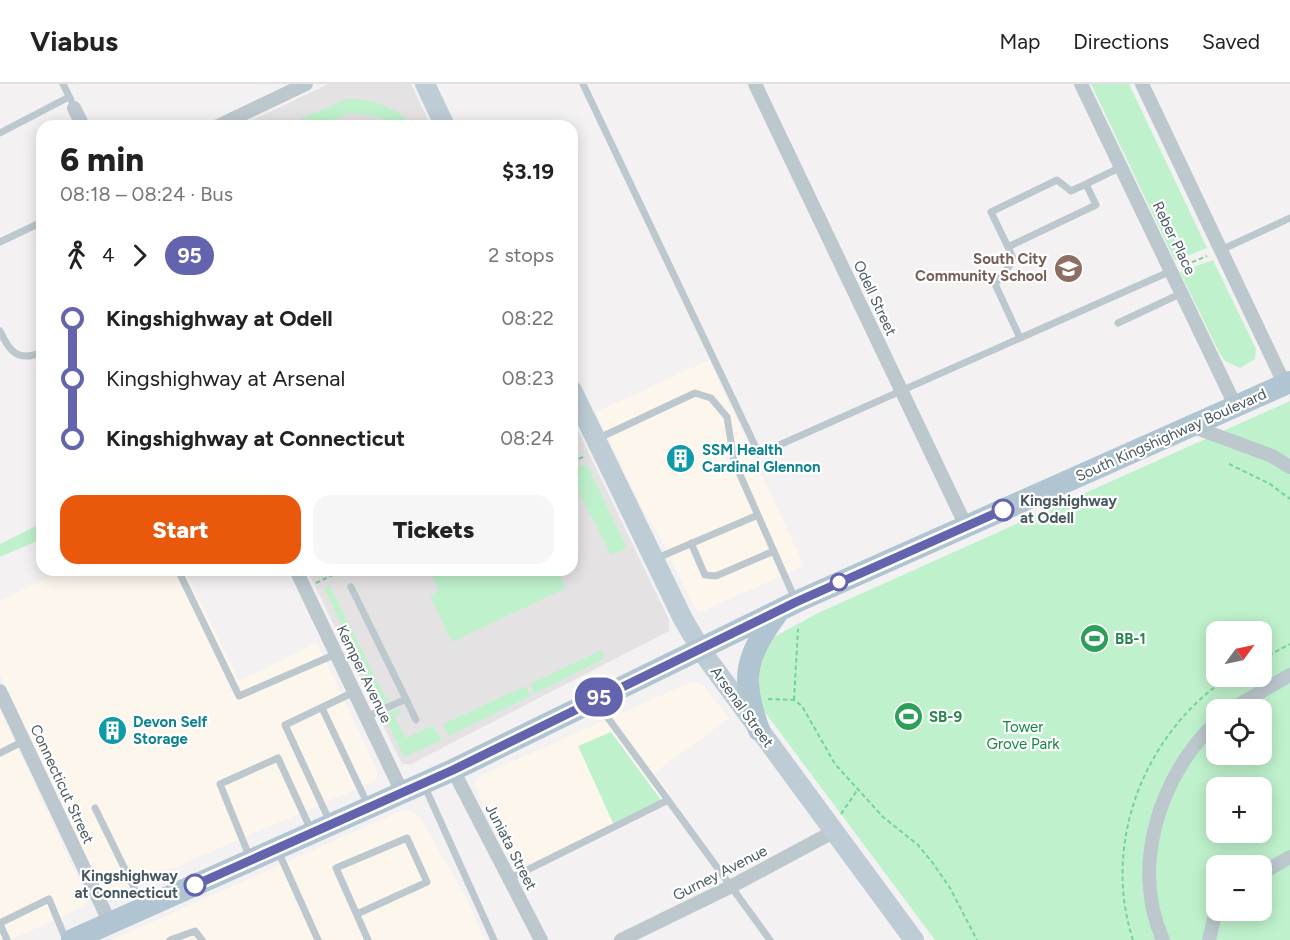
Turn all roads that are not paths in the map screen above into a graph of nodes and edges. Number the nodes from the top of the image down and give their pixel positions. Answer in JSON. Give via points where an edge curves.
{"nodes":[{"id":1,"x":63,"y":84,"type":"edge"},
{"id":2,"x":306,"y":84,"type":"edge"},
{"id":3,"x":425,"y":84,"type":"edge"},
{"id":4,"x":583,"y":84,"type":"edge"},
{"id":5,"x":755,"y":84,"type":"edge"},
{"id":6,"x":1081,"y":84,"type":"edge"},
{"id":7,"x":1142,"y":84,"type":"edge"},
{"id":8,"x":72,"y":102,"type":"junction"},
{"id":9,"x":80,"y":120,"type":"edge"},
{"id":10,"x":231,"y":120,"type":"edge"},
{"id":11,"x":442,"y":120,"type":"edge"},
{"id":12,"x":0,"y":133,"type":"edge"},
{"id":13,"x":1121,"y":167,"type":"junction"},
{"id":14,"x":1086,"y":184,"type":"junction"},
{"id":15,"x":1290,"y":219,"type":"edge"},
{"id":16,"x":36,"y":225,"type":"edge"},
{"id":17,"x":0,"y":242,"type":"edge"},
{"id":18,"x":1008,"y":247,"type":"junction"},
{"id":19,"x":1221,"y":250,"type":"junction"},
{"id":20,"x":1172,"y":271,"type":"junction"},
{"id":21,"x":1182,"y":293,"type":"junction"},
{"id":22,"x":1118,"y":322,"type":"dead end"},
{"id":23,"x":0,"y":331,"type":"edge"},
{"id":24,"x":1020,"y":338,"type":"junction"},
{"id":25,"x":36,"y":355,"type":"edge"},
{"id":26,"x":1287,"y":384,"type":"edge"},
{"id":27,"x":901,"y":391,"type":"junction"},
{"id":28,"x":1236,"y":407,"type":"junction"},
{"id":29,"x":578,"y":409,"type":"edge"},
{"id":30,"x":1191,"y":426,"type":"junction"},
{"id":31,"x":590,"y":448,"type":"junction"},
{"id":32,"x":1290,"y":467,"type":"edge"},
{"id":33,"x":758,"y":515,"type":"junction"},
{"id":34,"x":966,"y":526,"type":"junction"},
{"id":35,"x":691,"y":543,"type":"junction"},
{"id":36,"x":774,"y":551,"type":"junction"},
{"id":37,"x":653,"y":559,"type":"junction"},
{"id":38,"x":181,"y":576,"type":"edge"},
{"id":39,"x":299,"y":576,"type":"edge"},
{"id":40,"x":351,"y":587,"type":"dead end"},
{"id":41,"x":788,"y":605,"type":"junction"},
{"id":42,"x":700,"y":648,"type":"junction"},
{"id":43,"x":336,"y":654,"type":"junction"},
{"id":44,"x":1290,"y":675,"type":"edge"},
{"id":45,"x":0,"y":691,"type":"edge"},
{"id":46,"x":354,"y":692,"type":"junction"},
{"id":47,"x":406,"y":699,"type":"junction"},
{"id":48,"x":595,"y":699,"type":"junction"},
{"id":49,"x":1249,"y":699,"type":"edge"},
{"id":50,"x":321,"y":708,"type":"junction"},
{"id":51,"x":366,"y":717,"type":"junction"},
{"id":52,"x":416,"y":720,"type":"dead end"},
{"id":53,"x":759,"y":730,"type":"junction"},
{"id":54,"x":1206,"y":734,"type":"edge"},
{"id":55,"x":24,"y":741,"type":"junction"},
{"id":56,"x":0,"y":753,"type":"edge"},
{"id":57,"x":453,"y":770,"type":"junction"},
{"id":58,"x":423,"y":783,"type":"junction"},
{"id":59,"x":402,"y":792,"type":"junction"},
{"id":60,"x":668,"y":800,"type":"junction"},
{"id":61,"x":369,"y":807,"type":"junction"},
{"id":62,"x":95,"y":808,"type":"dead end"},
{"id":63,"x":837,"y":823,"type":"junction"},
{"id":64,"x":322,"y":828,"type":"junction"},
{"id":65,"x":277,"y":848,"type":"junction"},
{"id":66,"x":1290,"y":857,"type":"edge"},
{"id":67,"x":251,"y":860,"type":"junction"},
{"id":68,"x":1272,"y":867,"type":"edge"},
{"id":69,"x":509,"y":879,"type":"junction"},
{"id":70,"x":732,"y":886,"type":"junction"},
{"id":71,"x":144,"y":908,"type":"junction"},
{"id":72,"x":357,"y":914,"type":"junction"},
{"id":73,"x":1213,"y":921,"type":"edge"},
{"id":74,"x":0,"y":923,"type":"edge"},
{"id":75,"x":92,"y":934,"type":"edge"},
{"id":76,"x":7,"y":940,"type":"edge"},
{"id":77,"x":66,"y":940,"type":"edge"},
{"id":78,"x":170,"y":940,"type":"edge"},
{"id":79,"x":202,"y":940,"type":"edge"},
{"id":80,"x":318,"y":940,"type":"edge"},
{"id":81,"x":368,"y":940,"type":"edge"},
{"id":82,"x":494,"y":940,"type":"edge"},
{"id":83,"x":541,"y":940,"type":"edge"},
{"id":84,"x":621,"y":940,"type":"edge"},
{"id":85,"x":770,"y":940,"type":"edge"},
{"id":86,"x":914,"y":940,"type":"edge"},
{"id":87,"x":1163,"y":940,"type":"edge"},
{"id":88,"x":1209,"y":940,"type":"edge"}],
"edges":[{"from":1,"to":8,"type":"lane"},
{"from":2,"to":10,"type":"street"},
{"from":3,"to":11,"type":"main road"},
{"from":4,"to":27,"type":"lane","via":[[759,454]]},
{"from":5,"to":27,"type":"street","name":"Odell Street"},
{"from":6,"to":13,"type":"street","name":"Reber Place"},
{"from":7,"to":19,"type":"street"},
{"from":8,"to":9,"type":"street"},
{"from":8,"to":12,"type":"lane"},
{"from":13,"to":14,"type":"lane"},
{"from":13,"to":20,"type":"street","name":"Reber Place"},
{"from":14,"to":18,"type":"lane","via":[[1096,205]]},
{"from":14,"to":18,"type":"lane","via":[[1071,191],[1057,180],[991,212]]},
{"from":15,"to":19,"type":"lane"},
{"from":16,"to":17,"type":"lane"},
{"from":18,"to":24,"type":"lane","via":[[1014,260],[995,284]]},
{"from":19,"to":26,"type":"street"},
{"from":20,"to":21,"type":"street","name":"Reber Place"},
{"from":20,"to":24,"type":"lane"},
{"from":21,"to":22,"type":"lane"},
{"from":21,"to":28,"type":"street","name":"Reber Place"},
{"from":23,"to":25,"type":"lane","via":[[16,356]]},
{"from":24,"to":27,"type":"lane"},
{"from":26,"to":28,"type":"main road","name":"South Kingshighway Boulevard"},
{"from":27,"to":34,"type":"street","name":"Odell Street"},
{"from":28,"to":30,"type":"main road","name":"South Kingshighway Boulevard"},
{"from":29,"to":31,"type":"main road","name":"Arsenal Street"},
{"from":30,"to":32,"type":"street","via":[[1272,456]]},
{"from":30,"to":34,"type":"main road","name":"South Kingshighway Boulevard"},
{"from":31,"to":33,"type":"lane","via":[[695,393],[711,398],[727,417],[734,461]]},
{"from":31,"to":37,"type":"main road","name":"Arsenal Street"},
{"from":33,"to":35,"type":"lane"},
{"from":33,"to":36,"type":"lane"},
{"from":34,"to":41,"type":"main road","name":"South Kingshighway Boulevard"},
{"from":35,"to":36,"type":"lane","via":[[705,575],[716,576]]},
{"from":35,"to":37,"type":"lane"},
{"from":36,"to":41,"type":"lane"},
{"from":37,"to":42,"type":"main road","name":"Arsenal Street"},
{"from":38,"to":43,"type":"lane","via":[[239,696]]},
{"from":39,"to":43,"type":"street","name":"Kemper Avenue"},
{"from":40,"to":47,"type":"lane"},
{"from":41,"to":42,"type":"main road","name":"South Kingshighway Boulevard"},
{"from":41,"to":53,"type":"main road","via":[[757,642],[747,666],[747,693]]},
{"from":42,"to":48,"type":"main road","name":"South Kingshighway Boulevard"},
{"from":42,"to":53,"type":"main road","name":"Arsenal Street"},
{"from":43,"to":46,"type":"street","name":"Kemper Avenue"},
{"from":44,"to":49,"type":"street"},
{"from":45,"to":55,"type":"street","name":"Connecticut Street"},
{"from":46,"to":50,"type":"lane"},
{"from":46,"to":51,"type":"street","name":"Kemper Avenue"},
{"from":47,"to":51,"type":"lane"},
{"from":47,"to":52,"type":"lane"},
{"from":48,"to":57,"type":"main road","name":"South Kingshighway Boulevard"},
{"from":48,"to":60,"type":"lane"},
{"from":50,"to":61,"type":"lane"},
{"from":50,"to":64,"type":"lane","via":[[285,725]]},
{"from":51,"to":59,"type":"street","name":"Kemper Avenue"},
{"from":53,"to":63,"type":"main road","name":"Arsenal Street"},
{"from":54,"to":87,"type":"street","via":[[1170,784],[1152,839],[1150,891]]},
{"from":55,"to":56,"type":"lane"},
{"from":55,"to":75,"type":"street","name":"Connecticut Street"},
{"from":57,"to":58,"type":"main road","name":"South Kingshighway Boulevard"},
{"from":57,"to":69,"type":"street","name":"Juniata Street"},
{"from":58,"to":59,"type":"main road","name":"South Kingshighway Boulevard"},
{"from":58,"to":82,"type":"lane"},
{"from":59,"to":61,"type":"main road","name":"South Kingshighway Boulevard"},
{"from":60,"to":69,"type":"lane"},
{"from":60,"to":70,"type":"lane"},
{"from":61,"to":64,"type":"main road","name":"South Kingshighway Boulevard"},
{"from":62,"to":71,"type":"lane"},
{"from":63,"to":70,"type":"street","name":"Gurney Avenue"},
{"from":63,"to":86,"type":"main road","name":"Arsenal Street"},
{"from":64,"to":65,"type":"main road","name":"South Kingshighway Boulevard"},
{"from":64,"to":67,"type":"lane","via":[[278,758],[220,784]]},
{"from":65,"to":67,"type":"main road","name":"South Kingshighway Boulevard"},
{"from":65,"to":80,"type":"lane"},
{"from":66,"to":68,"type":"street"},
{"from":67,"to":71,"type":"main road","name":"South Kingshighway Boulevard"},
{"from":69,"to":83,"type":"street","name":"Juniata Street"},
{"from":70,"to":84,"type":"street","name":"Gurney Avenue"},
{"from":70,"to":85,"type":"lane"},
{"from":71,"to":75,"type":"main road","name":"South Kingshighway Boulevard"},
{"from":72,"to":72,"type":"lane","via":[[336,868],[407,838],[427,882]]},
{"from":72,"to":81,"type":"lane"},
{"from":73,"to":88,"type":"street"},
{"from":74,"to":76,"type":"lane"},
{"from":74,"to":77,"type":"lane","via":[[49,899]]},
{"from":78,"to":79,"type":"lane","via":[[195,931]]}]}
